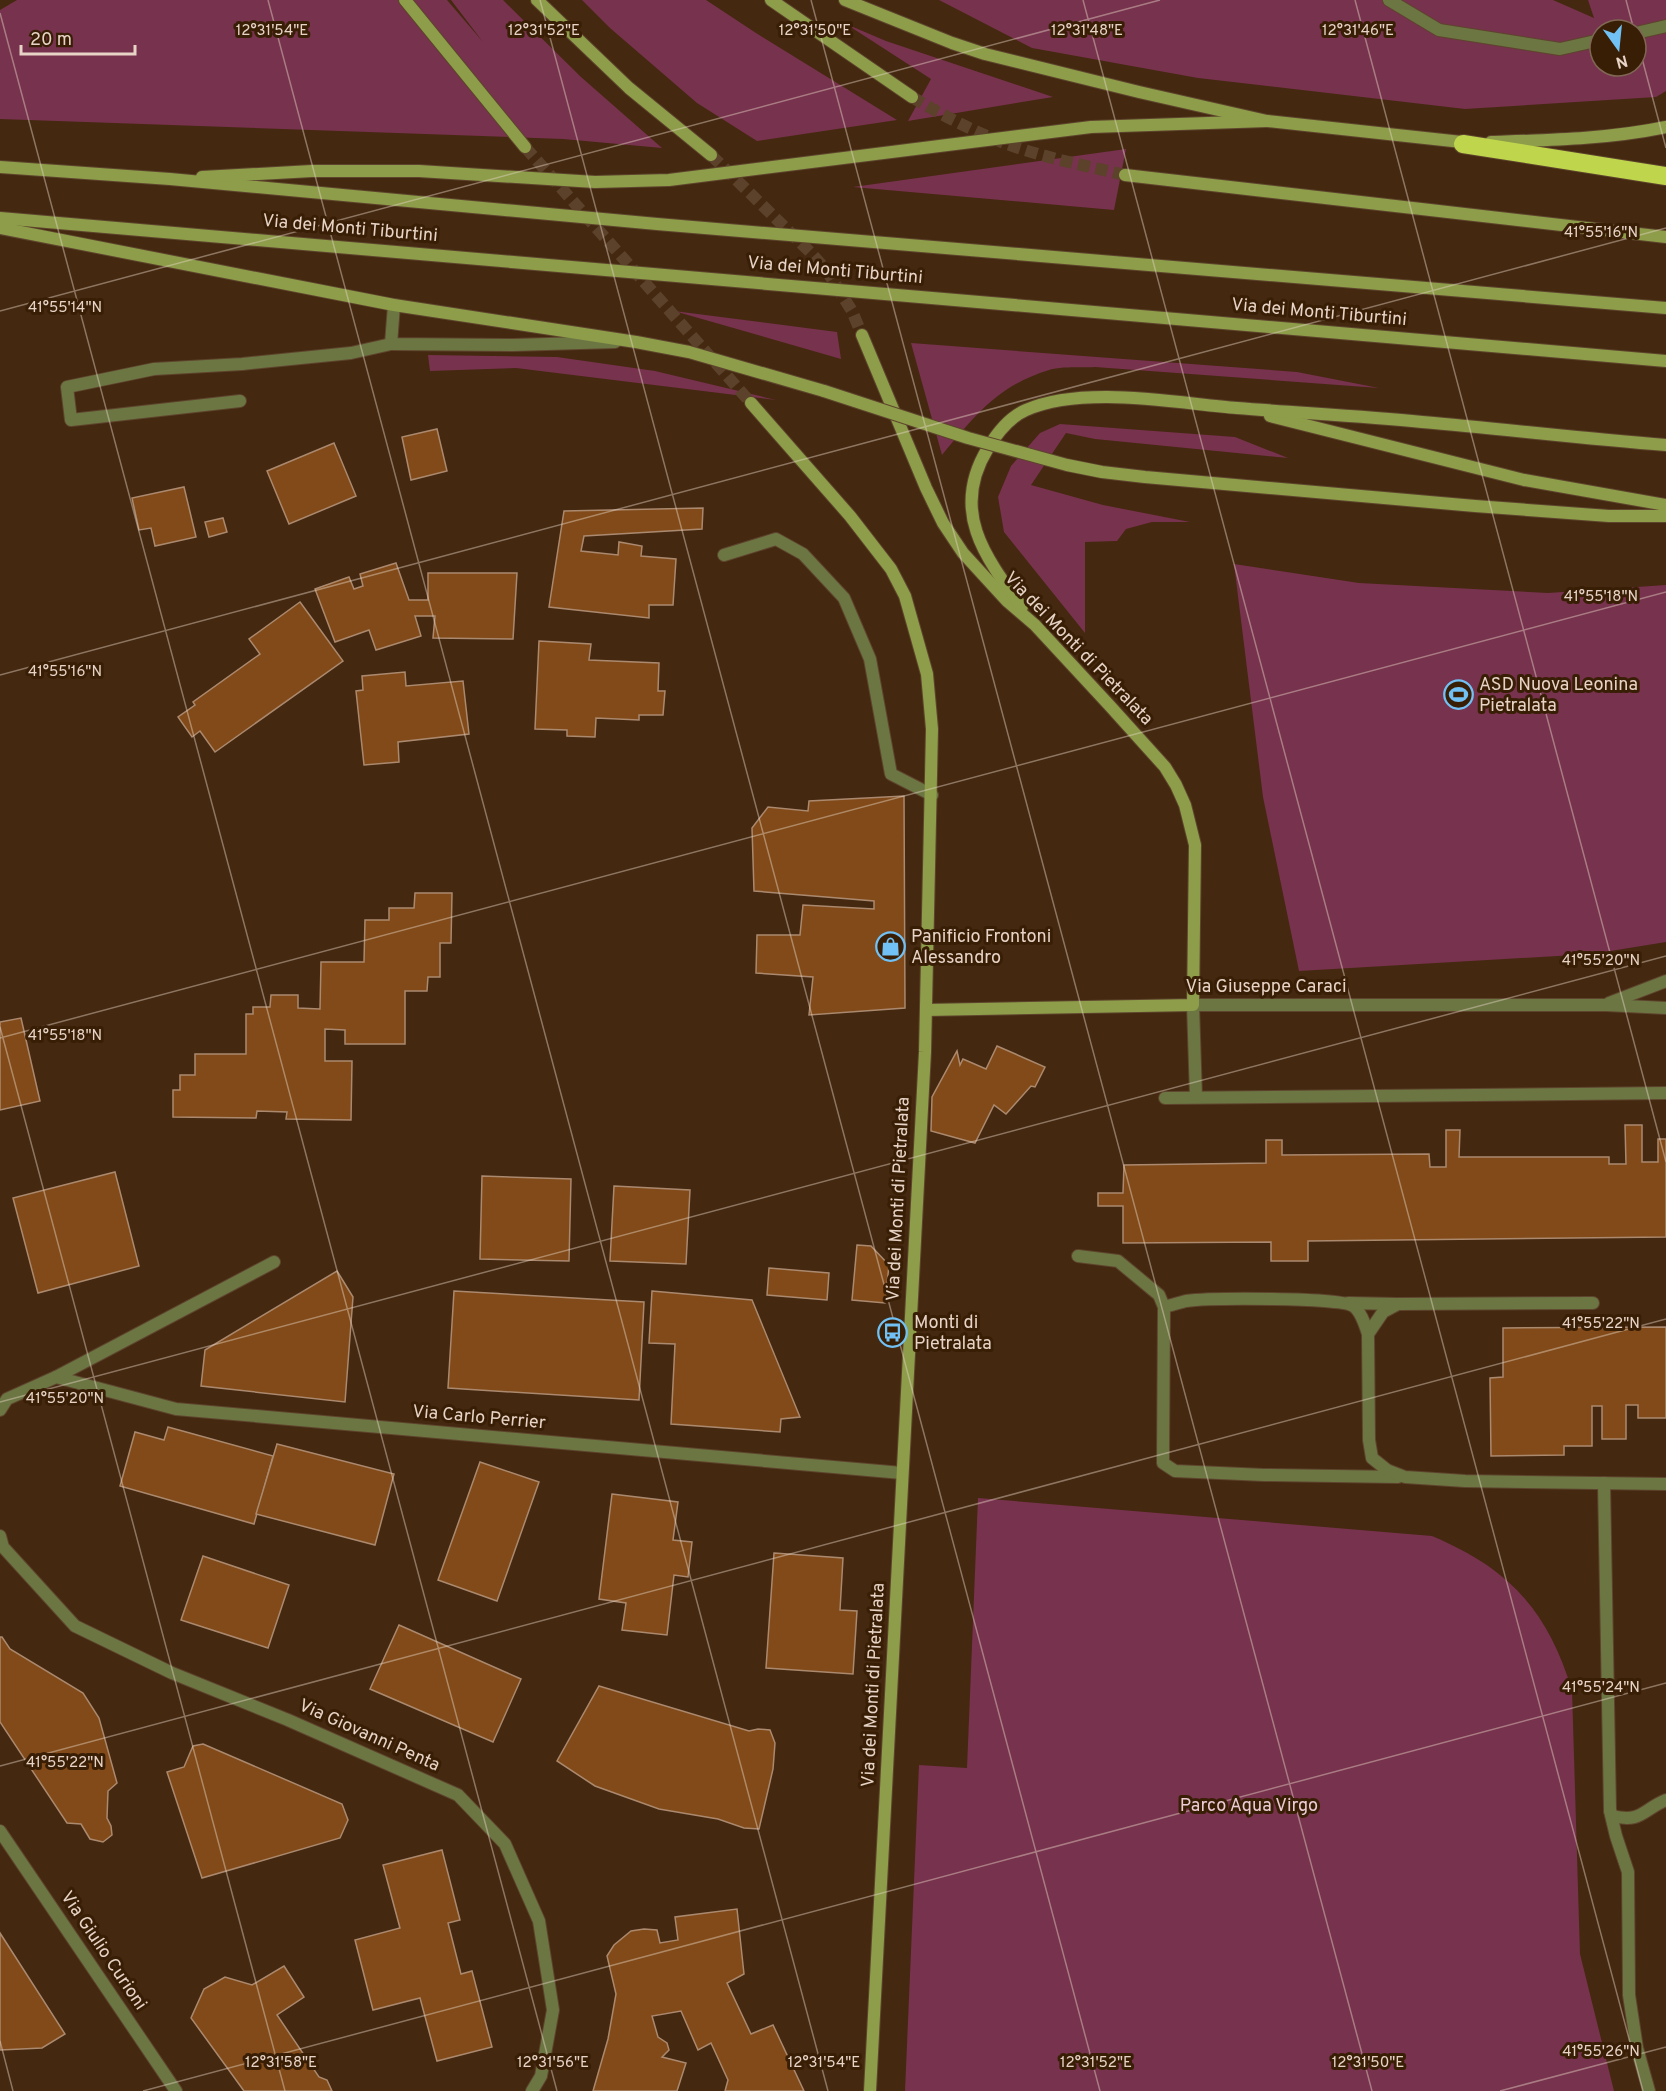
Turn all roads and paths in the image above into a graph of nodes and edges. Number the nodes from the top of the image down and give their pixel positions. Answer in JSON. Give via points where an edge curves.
{"nodes":[{"id":1,"x":406,"y":0,"type":"edge"},
{"id":2,"x":537,"y":0,"type":"edge"},
{"id":3,"x":771,"y":0,"type":"edge"},
{"id":4,"x":845,"y":0,"type":"edge"},
{"id":5,"x":1389,"y":0,"type":"edge"},
{"id":6,"x":1666,"y":26,"type":"edge"},
{"id":7,"x":1648,"y":30,"type":"edge"},
{"id":8,"x":1588,"y":43,"type":"edge"},
{"id":9,"x":912,"y":98,"type":"tunnel mouth"},
{"id":10,"x":1267,"y":121,"type":"junction"},
{"id":11,"x":1666,"y":127,"type":"edge"},
{"id":12,"x":1463,"y":144,"type":"junction"},
{"id":13,"x":525,"y":147,"type":"tunnel mouth"},
{"id":14,"x":711,"y":155,"type":"tunnel mouth"},
{"id":15,"x":0,"y":167,"type":"edge"},
{"id":16,"x":1125,"y":175,"type":"tunnel mouth"},
{"id":17,"x":1666,"y":176,"type":"edge"},
{"id":18,"x":170,"y":179,"type":"junction"},
{"id":19,"x":0,"y":218,"type":"edge"},
{"id":20,"x":0,"y":228,"type":"edge"},
{"id":21,"x":1666,"y":237,"type":"edge"},
{"id":22,"x":394,"y":305,"type":"junction"},
{"id":23,"x":1666,"y":308,"type":"edge"},
{"id":24,"x":862,"y":335,"type":"tunnel mouth"},
{"id":25,"x":636,"y":342,"type":"junction"},
{"id":26,"x":391,"y":344,"type":"junction"},
{"id":27,"x":1666,"y":361,"type":"edge"},
{"id":28,"x":240,"y":401,"type":"dead end"},
{"id":29,"x":750,"y":403,"type":"tunnel mouth"},
{"id":30,"x":1237,"y":408,"type":"junction"},
{"id":31,"x":1666,"y":445,"type":"edge"},
{"id":32,"x":1666,"y":505,"type":"edge"},
{"id":33,"x":1666,"y":516,"type":"edge"},
{"id":34,"x":724,"y":555,"type":"dead end"},
{"id":35,"x":1035,"y":625,"type":"junction"},
{"id":36,"x":932,"y":795,"type":"junction"},
{"id":37,"x":1666,"y":981,"type":"edge"},
{"id":38,"x":1193,"y":1005,"type":"junction"},
{"id":39,"x":1606,"y":1005,"type":"junction"},
{"id":40,"x":1666,"y":1008,"type":"edge"},
{"id":41,"x":926,"y":1010,"type":"junction"},
{"id":42,"x":1666,"y":1092,"type":"edge"},
{"id":43,"x":1197,"y":1097,"type":"junction"},
{"id":44,"x":1165,"y":1098,"type":"dead end"},
{"id":45,"x":1078,"y":1256,"type":"dead end"},
{"id":46,"x":274,"y":1262,"type":"dead end"},
{"id":47,"x":1347,"y":1303,"type":"junction"},
{"id":48,"x":1593,"y":1303,"type":"dead end"},
{"id":49,"x":1398,"y":1304,"type":"junction"},
{"id":50,"x":1164,"y":1307,"type":"junction"},
{"id":51,"x":1368,"y":1334,"type":"junction"},
{"id":52,"x":56,"y":1377,"type":"junction"},
{"id":53,"x":0,"y":1410,"type":"edge"},
{"id":54,"x":902,"y":1473,"type":"junction"},
{"id":55,"x":1405,"y":1477,"type":"junction"},
{"id":56,"x":1604,"y":1483,"type":"junction"},
{"id":57,"x":1666,"y":1484,"type":"edge"},
{"id":58,"x":0,"y":1536,"type":"edge"},
{"id":59,"x":1666,"y":1800,"type":"edge"},
{"id":60,"x":1610,"y":1810,"type":"junction"},
{"id":61,"x":0,"y":1831,"type":"edge"},
{"id":62,"x":176,"y":2091,"type":"edge"},
{"id":63,"x":532,"y":2091,"type":"edge"},
{"id":64,"x":870,"y":2091,"type":"edge"},
{"id":65,"x":1649,"y":2091,"type":"edge"}],
"edges":[{"from":1,"to":13,"type":"street"},
{"from":2,"to":14,"type":"street","via":[[629,88]]},
{"from":3,"to":9,"type":"street"},
{"from":4,"to":10,"type":"street","via":[[952,43],[1015,62]]},
{"from":5,"to":8,"type":"street","via":[[1439,30],[1560,49]]},
{"from":6,"to":7,"type":"street"},
{"from":10,"to":12,"type":"street"},
{"from":10,"to":18,"type":"street","via":[[1091,128],[669,180],[595,182],[467,173],[312,171]]},
{"from":11,"to":12,"type":"street","via":[[1595,138]]},
{"from":12,"to":17,"type":"highway"},
{"from":15,"to":18,"type":"street","name":"Via dei Monti Tiburtini"},
{"from":16,"to":21,"type":"street"},
{"from":18,"to":23,"type":"street","name":"Via dei Monti Tiburtini"},
{"from":19,"to":27,"type":"street","name":"Via dei Monti Tiburtini"},
{"from":20,"to":22,"type":"street"},
{"from":22,"to":25,"type":"street"},
{"from":22,"to":26,"type":"street"},
{"from":24,"to":35,"type":"street","name":"Via dei Monti di Pietralata","via":[[944,523],[972,565]]},
{"from":25,"to":26,"type":"street"},
{"from":25,"to":33,"type":"street","bridge":true,"via":[[717,358],[968,438],[1102,472],[1475,506]]},
{"from":26,"to":28,"type":"street","via":[[340,354],[154,369],[67,387],[71,420]]},
{"from":29,"to":36,"type":"street","name":"Via dei Monti di Pietralata","via":[[877,549],[905,596],[927,674]]},
{"from":30,"to":31,"type":"street"},
{"from":30,"to":32,"type":"street","via":[[1524,480]]},
{"from":30,"to":35,"type":"street","via":[[1140,399],[1070,398],[1027,409],[1001,429],[975,474],[971,510],[994,570]]},
{"from":34,"to":36,"type":"street","via":[[776,539],[803,554],[844,598],[870,659],[891,774]]},
{"from":35,"to":38,"type":"street","name":"Via dei Monti di Pietralata","via":[[1165,767],[1185,805],[1195,845]]},
{"from":36,"to":41,"type":"street","name":"Via dei Monti di Pietralata"},
{"from":37,"to":39,"type":"street","name":"Via Giuseppe Caraci"},
{"from":38,"to":39,"type":"street","name":"Via Giuseppe Caraci"},
{"from":38,"to":41,"type":"street","name":"Via Giuseppe Caraci"},
{"from":38,"to":43,"type":"street"},
{"from":39,"to":40,"type":"street","name":"Via Giuseppe Caraci"},
{"from":41,"to":54,"type":"street","name":"Via dei Monti di Pietralata"},
{"from":42,"to":43,"type":"street"},
{"from":43,"to":44,"type":"street"},
{"from":45,"to":50,"type":"street","via":[[1118,1261],[1159,1295]]},
{"from":46,"to":52,"type":"street"},
{"from":47,"to":49,"type":"street"},
{"from":47,"to":50,"type":"street","via":[[1214,1300]]},
{"from":47,"to":51,"type":"street","via":[[1355,1307]]},
{"from":48,"to":49,"type":"street"},
{"from":49,"to":51,"type":"street","via":[[1383,1311]]},
{"from":50,"to":55,"type":"street","via":[[1163,1463],[1175,1471]]},
{"from":51,"to":55,"type":"street","via":[[1372,1458]]},
{"from":52,"to":53,"type":"street","via":[[7,1399]]},
{"from":52,"to":54,"type":"street","name":"Via Carlo Perrier","via":[[176,1409]]},
{"from":54,"to":64,"type":"street","name":"Via dei Monti di Pietralata"},
{"from":55,"to":56,"type":"street"},
{"from":56,"to":57,"type":"street"},
{"from":56,"to":60,"type":"street"},
{"from":58,"to":63,"type":"street","name":"Via Giovanni Penta","via":[[3,1548],[75,1626],[172,1673],[458,1795],[505,1844],[539,1921],[553,2010],[541,2076]]},
{"from":59,"to":60,"type":"street","via":[[1641,1816],[1626,1819],[1612,1816]]},
{"from":60,"to":65,"type":"street","via":[[1628,1872],[1629,1995]]},
{"from":61,"to":62,"type":"street","name":"Via Giulio Curioni"}]}
